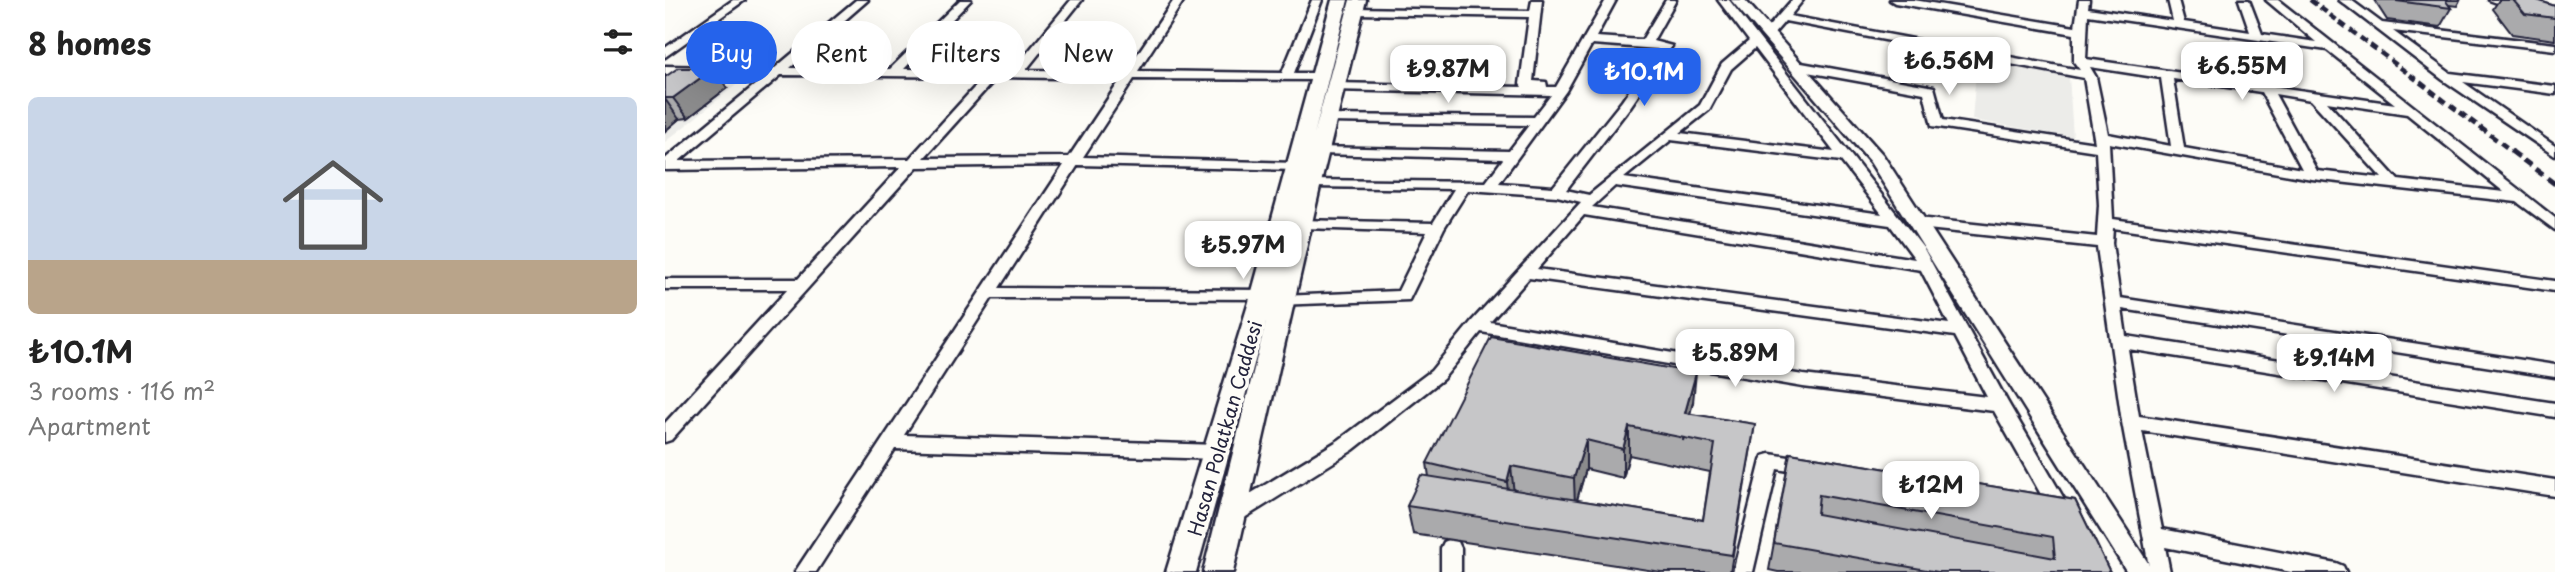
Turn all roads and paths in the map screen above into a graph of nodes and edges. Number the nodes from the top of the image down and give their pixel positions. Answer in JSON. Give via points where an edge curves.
{"nodes":[{"id":1,"x":740,"y":0,"type":"edge"},
{"id":2,"x":863,"y":0,"type":"edge"},
{"id":3,"x":966,"y":0,"type":"edge"},
{"id":4,"x":1077,"y":0,"type":"edge"},
{"id":5,"x":1179,"y":0,"type":"edge"},
{"id":6,"x":1317,"y":0,"type":"edge"},
{"id":7,"x":1537,"y":0,"type":"edge"},
{"id":8,"x":1611,"y":0,"type":"edge"},
{"id":9,"x":1671,"y":0,"type":"edge"},
{"id":10,"x":1723,"y":0,"type":"edge"},
{"id":11,"x":1738,"y":0,"type":"edge"},
{"id":12,"x":1798,"y":0,"type":"edge"},
{"id":13,"x":1895,"y":0,"type":"edge"},
{"id":14,"x":2173,"y":0,"type":"edge"},
{"id":15,"x":2244,"y":0,"type":"edge"},
{"id":16,"x":2271,"y":0,"type":"edge"},
{"id":17,"x":2344,"y":0,"type":"edge"},
{"id":18,"x":2494,"y":0,"type":"edge"},
{"id":19,"x":1351,"y":4,"type":"edge"},
{"id":20,"x":2083,"y":5,"type":"edge"},
{"id":21,"x":1412,"y":6,"type":"edge"},
{"id":22,"x":1534,"y":14,"type":"junction"},
{"id":23,"x":1785,"y":18,"type":"junction"},
{"id":24,"x":2555,"y":21,"type":"edge"},
{"id":25,"x":2379,"y":26,"type":"junction"},
{"id":26,"x":2180,"y":27,"type":"junction"},
{"id":27,"x":2078,"y":31,"type":"junction"},
{"id":28,"x":2257,"y":36,"type":"junction"},
{"id":29,"x":1762,"y":38,"type":"junction"},
{"id":30,"x":1588,"y":40,"type":"junction"},
{"id":31,"x":1646,"y":44,"type":"junction"},
{"id":32,"x":2331,"y":47,"type":"junction"},
{"id":33,"x":2555,"y":47,"type":"edge"},
{"id":34,"x":665,"y":53,"type":"edge"},
{"id":35,"x":1025,"y":63,"type":"edge"},
{"id":36,"x":1137,"y":64,"type":"edge"},
{"id":37,"x":1796,"y":66,"type":"junction"},
{"id":38,"x":2085,"y":69,"type":"junction"},
{"id":39,"x":665,"y":70,"type":"edge"},
{"id":40,"x":780,"y":71,"type":"junction"},
{"id":41,"x":894,"y":72,"type":"junction"},
{"id":42,"x":906,"y":72,"type":"edge"},
{"id":43,"x":1137,"y":75,"type":"edge"},
{"id":44,"x":1287,"y":76,"type":"junction"},
{"id":45,"x":2447,"y":76,"type":"junction"},
{"id":46,"x":2167,"y":77,"type":"junction"},
{"id":47,"x":1328,"y":82,"type":"junction"},
{"id":48,"x":984,"y":84,"type":"edge"},
{"id":49,"x":1124,"y":84,"type":"edge"},
{"id":50,"x":1561,"y":88,"type":"junction"},
{"id":51,"x":2265,"y":88,"type":"junction"},
{"id":52,"x":2555,"y":90,"type":"edge"},
{"id":53,"x":2314,"y":96,"type":"junction"},
{"id":54,"x":2408,"y":110,"type":"junction"},
{"id":55,"x":1328,"y":118,"type":"junction"},
{"id":56,"x":1539,"y":121,"type":"junction"},
{"id":57,"x":1669,"y":136,"type":"junction"},
{"id":58,"x":2101,"y":142,"type":"junction"},
{"id":59,"x":1320,"y":150,"type":"junction"},
{"id":60,"x":2178,"y":151,"type":"junction"},
{"id":61,"x":2555,"y":152,"type":"edge"},
{"id":62,"x":1513,"y":155,"type":"junction"},
{"id":63,"x":1845,"y":157,"type":"junction"},
{"id":64,"x":1073,"y":161,"type":"junction"},
{"id":65,"x":908,"y":164,"type":"junction"},
{"id":66,"x":665,"y":165,"type":"edge"},
{"id":67,"x":1303,"y":175,"type":"junction"},
{"id":68,"x":2312,"y":175,"type":"junction"},
{"id":69,"x":1612,"y":181,"type":"junction"},
{"id":70,"x":1464,"y":185,"type":"junction"},
{"id":71,"x":2396,"y":186,"type":"junction"},
{"id":72,"x":1489,"y":188,"type":"junction"},
{"id":73,"x":1557,"y":192,"type":"junction"},
{"id":74,"x":2522,"y":198,"type":"junction"},
{"id":75,"x":1587,"y":205,"type":"junction"},
{"id":76,"x":1896,"y":221,"type":"junction"},
{"id":77,"x":1303,"y":223,"type":"junction"},
{"id":78,"x":1917,"y":223,"type":"junction"},
{"id":79,"x":2107,"y":223,"type":"junction"},
{"id":80,"x":2555,"y":225,"type":"edge"},
{"id":81,"x":1437,"y":228,"type":"junction"},
{"id":82,"x":2104,"y":243,"type":"junction"},
{"id":83,"x":1927,"y":266,"type":"junction"},
{"id":84,"x":1525,"y":272,"type":"junction"},
{"id":85,"x":665,"y":284,"type":"edge"},
{"id":86,"x":801,"y":284,"type":"junction"},
{"id":87,"x":2555,"y":286,"type":"edge"},
{"id":88,"x":987,"y":293,"type":"junction"},
{"id":89,"x":1272,"y":298,"type":"junction"},
{"id":90,"x":2113,"y":302,"type":"junction"},
{"id":91,"x":1476,"y":326,"type":"junction"},
{"id":92,"x":1961,"y":331,"type":"junction"},
{"id":93,"x":2118,"y":341,"type":"junction"},
{"id":94,"x":2555,"y":371,"type":"edge"},
{"id":95,"x":2000,"y":405,"type":"junction"},
{"id":96,"x":2555,"y":410,"type":"edge"},
{"id":97,"x":2131,"y":422,"type":"junction"},
{"id":98,"x":665,"y":435,"type":"edge"},
{"id":99,"x":890,"y":442,"type":"junction"},
{"id":100,"x":1217,"y":453,"type":"junction"},
{"id":101,"x":1824,"y":468,"type":"edge"},
{"id":102,"x":2555,"y":488,"type":"edge"},
{"id":103,"x":2026,"y":494,"type":"edge"},
{"id":104,"x":2053,"y":498,"type":"junction"},
{"id":105,"x":1234,"y":514,"type":"junction"},
{"id":106,"x":2071,"y":529,"type":"edge"},
{"id":107,"x":2154,"y":536,"type":"junction"},
{"id":108,"x":1451,"y":548,"type":"dead end"},
{"id":109,"x":805,"y":572,"type":"edge"},
{"id":110,"x":1181,"y":572,"type":"edge"},
{"id":111,"x":1218,"y":572,"type":"edge"},
{"id":112,"x":1451,"y":572,"type":"edge"},
{"id":113,"x":1743,"y":572,"type":"edge"},
{"id":114,"x":2141,"y":572,"type":"edge"},
{"id":115,"x":2160,"y":572,"type":"edge"},
{"id":116,"x":2336,"y":572,"type":"edge"}],
"edges":[{"from":1,"to":34,"type":"street"},
{"from":2,"to":40,"type":"street"},
{"from":3,"to":41,"type":"street"},
{"from":4,"to":35,"type":"street"},
{"from":5,"to":36,"type":"street"},
{"from":6,"to":44,"type":"street"},
{"from":7,"to":22,"type":"street"},
{"from":8,"to":30,"type":"street"},
{"from":9,"to":31,"type":"street"},
{"from":10,"to":29,"type":"street"},
{"from":11,"to":29,"type":"street"},
{"from":12,"to":23,"type":"street"},
{"from":13,"to":27,"type":"street"},
{"from":14,"to":26,"type":"street"},
{"from":15,"to":28,"type":"street"},
{"from":16,"to":32,"type":"street"},
{"from":17,"to":25,"type":"street"},
{"from":18,"to":24,"type":"street"},
{"from":19,"to":21,"type":"street"},
{"from":19,"to":47,"type":"main road","name":"Hasan Polatkan Caddesi"},
{"from":20,"to":26,"type":"street"},
{"from":20,"to":27,"type":"street"},
{"from":21,"to":22,"type":"street"},
{"from":22,"to":50,"type":"street","via":[[1526,84]]},
{"from":23,"to":29,"type":"street"},
{"from":23,"to":38,"type":"street"},
{"from":25,"to":33,"type":"street"},
{"from":25,"to":45,"type":"street"},
{"from":26,"to":28,"type":"street"},
{"from":27,"to":38,"type":"street"},
{"from":28,"to":32,"type":"street"},
{"from":29,"to":37,"type":"street"},
{"from":29,"to":57,"type":"street","via":[[1726,67],[1705,107]]},
{"from":29,"to":63,"type":"street"},
{"from":30,"to":31,"type":"street"},
{"from":30,"to":50,"type":"street"},
{"from":31,"to":73,"type":"street","via":[[1666,46]]},
{"from":32,"to":54,"type":"street"},
{"from":37,"to":58,"type":"street","via":[[1930,90],[1937,122]]},
{"from":37,"to":78,"type":"street","via":[[1877,159]]},
{"from":38,"to":46,"type":"street"},
{"from":38,"to":58,"type":"street"},
{"from":39,"to":40,"type":"street"},
{"from":40,"to":41,"type":"street"},
{"from":40,"to":66,"type":"street"},
{"from":41,"to":42,"type":"street"},
{"from":43,"to":44,"type":"street"},
{"from":44,"to":47,"type":"street"},
{"from":45,"to":52,"type":"street"},
{"from":45,"to":61,"type":"street"},
{"from":46,"to":51,"type":"street"},
{"from":46,"to":60,"type":"street"},
{"from":47,"to":50,"type":"street"},
{"from":47,"to":55,"type":"main road","name":"Hasan Polatkan Caddesi"},
{"from":47,"to":67,"type":"main road","name":"Hasan Polatkan Caddesi"},
{"from":48,"to":65,"type":"street"},
{"from":49,"to":64,"type":"street"},
{"from":50,"to":56,"type":"street"},
{"from":51,"to":53,"type":"street"},
{"from":51,"to":68,"type":"street"},
{"from":53,"to":54,"type":"street"},
{"from":53,"to":71,"type":"street"},
{"from":54,"to":74,"type":"street"},
{"from":55,"to":56,"type":"street"},
{"from":55,"to":59,"type":"main road","name":"Hasan Polatkan Caddesi"},
{"from":56,"to":62,"type":"street"},
{"from":57,"to":63,"type":"street"},
{"from":57,"to":69,"type":"street"},
{"from":58,"to":60,"type":"street"},
{"from":58,"to":79,"type":"street"},
{"from":59,"to":62,"type":"street"},
{"from":59,"to":67,"type":"main road","name":"Hasan Polatkan Caddesi"},
{"from":60,"to":68,"type":"street"},
{"from":62,"to":72,"type":"street"},
{"from":63,"to":76,"type":"street"},
{"from":64,"to":65,"type":"street"},
{"from":64,"to":67,"type":"street"},
{"from":64,"to":88,"type":"street"},
{"from":65,"to":66,"type":"street"},
{"from":65,"to":86,"type":"street"},
{"from":67,"to":70,"type":"street"},
{"from":67,"to":77,"type":"main road","name":"Hasan Polatkan Caddesi"},
{"from":67,"to":89,"type":"main road","name":"Hasan Polatkan Caddesi"},
{"from":68,"to":71,"type":"street"},
{"from":69,"to":75,"type":"street"},
{"from":69,"to":76,"type":"street"},
{"from":70,"to":72,"type":"street"},
{"from":70,"to":81,"type":"street"},
{"from":71,"to":74,"type":"street"},
{"from":72,"to":73,"type":"street"},
{"from":73,"to":75,"type":"street"},
{"from":74,"to":80,"type":"street"},
{"from":75,"to":83,"type":"street"},
{"from":75,"to":84,"type":"street"},
{"from":76,"to":83,"type":"street"},
{"from":77,"to":81,"type":"street"},
{"from":77,"to":89,"type":"main road","name":"Hasan Polatkan Caddesi"},
{"from":78,"to":82,"type":"street"},
{"from":78,"to":114,"type":"street"},
{"from":79,"to":82,"type":"street"},
{"from":79,"to":87,"type":"street"},
{"from":81,"to":89,"type":"street","via":[[1403,296]]},
{"from":82,"to":90,"type":"street"},
{"from":83,"to":92,"type":"street"},
{"from":84,"to":91,"type":"street"},
{"from":84,"to":92,"type":"street"},
{"from":85,"to":86,"type":"street"},
{"from":86,"to":98,"type":"street"},
{"from":88,"to":89,"type":"street"},
{"from":88,"to":99,"type":"street"},
{"from":89,"to":100,"type":"main road","name":"Hasan Polatkan Caddesi"},
{"from":89,"to":105,"type":"main road","name":"Hasan Polatkan Caddesi"},
{"from":90,"to":93,"type":"street"},
{"from":90,"to":94,"type":"street"},
{"from":91,"to":95,"type":"street","via":[[1803,381]]},
{"from":91,"to":105,"type":"street","via":[[1437,375],[1346,445]]},
{"from":92,"to":95,"type":"street"},
{"from":93,"to":96,"type":"street"},
{"from":93,"to":97,"type":"street"},
{"from":95,"to":104,"type":"street"},
{"from":97,"to":102,"type":"street"},
{"from":97,"to":107,"type":"street"},
{"from":99,"to":100,"type":"street"},
{"from":99,"to":109,"type":"street"},
{"from":100,"to":110,"type":"main road","name":"Hasan Polatkan Caddesi"},
{"from":101,"to":113,"type":"street","via":[[1770,461]]},
{"from":103,"to":104,"type":"street"},
{"from":104,"to":106,"type":"street"},
{"from":105,"to":111,"type":"main road","name":"Hasan Polatkan Caddesi"},
{"from":107,"to":115,"type":"street"},
{"from":107,"to":116,"type":"street"},
{"from":108,"to":112,"type":"street"}]}
